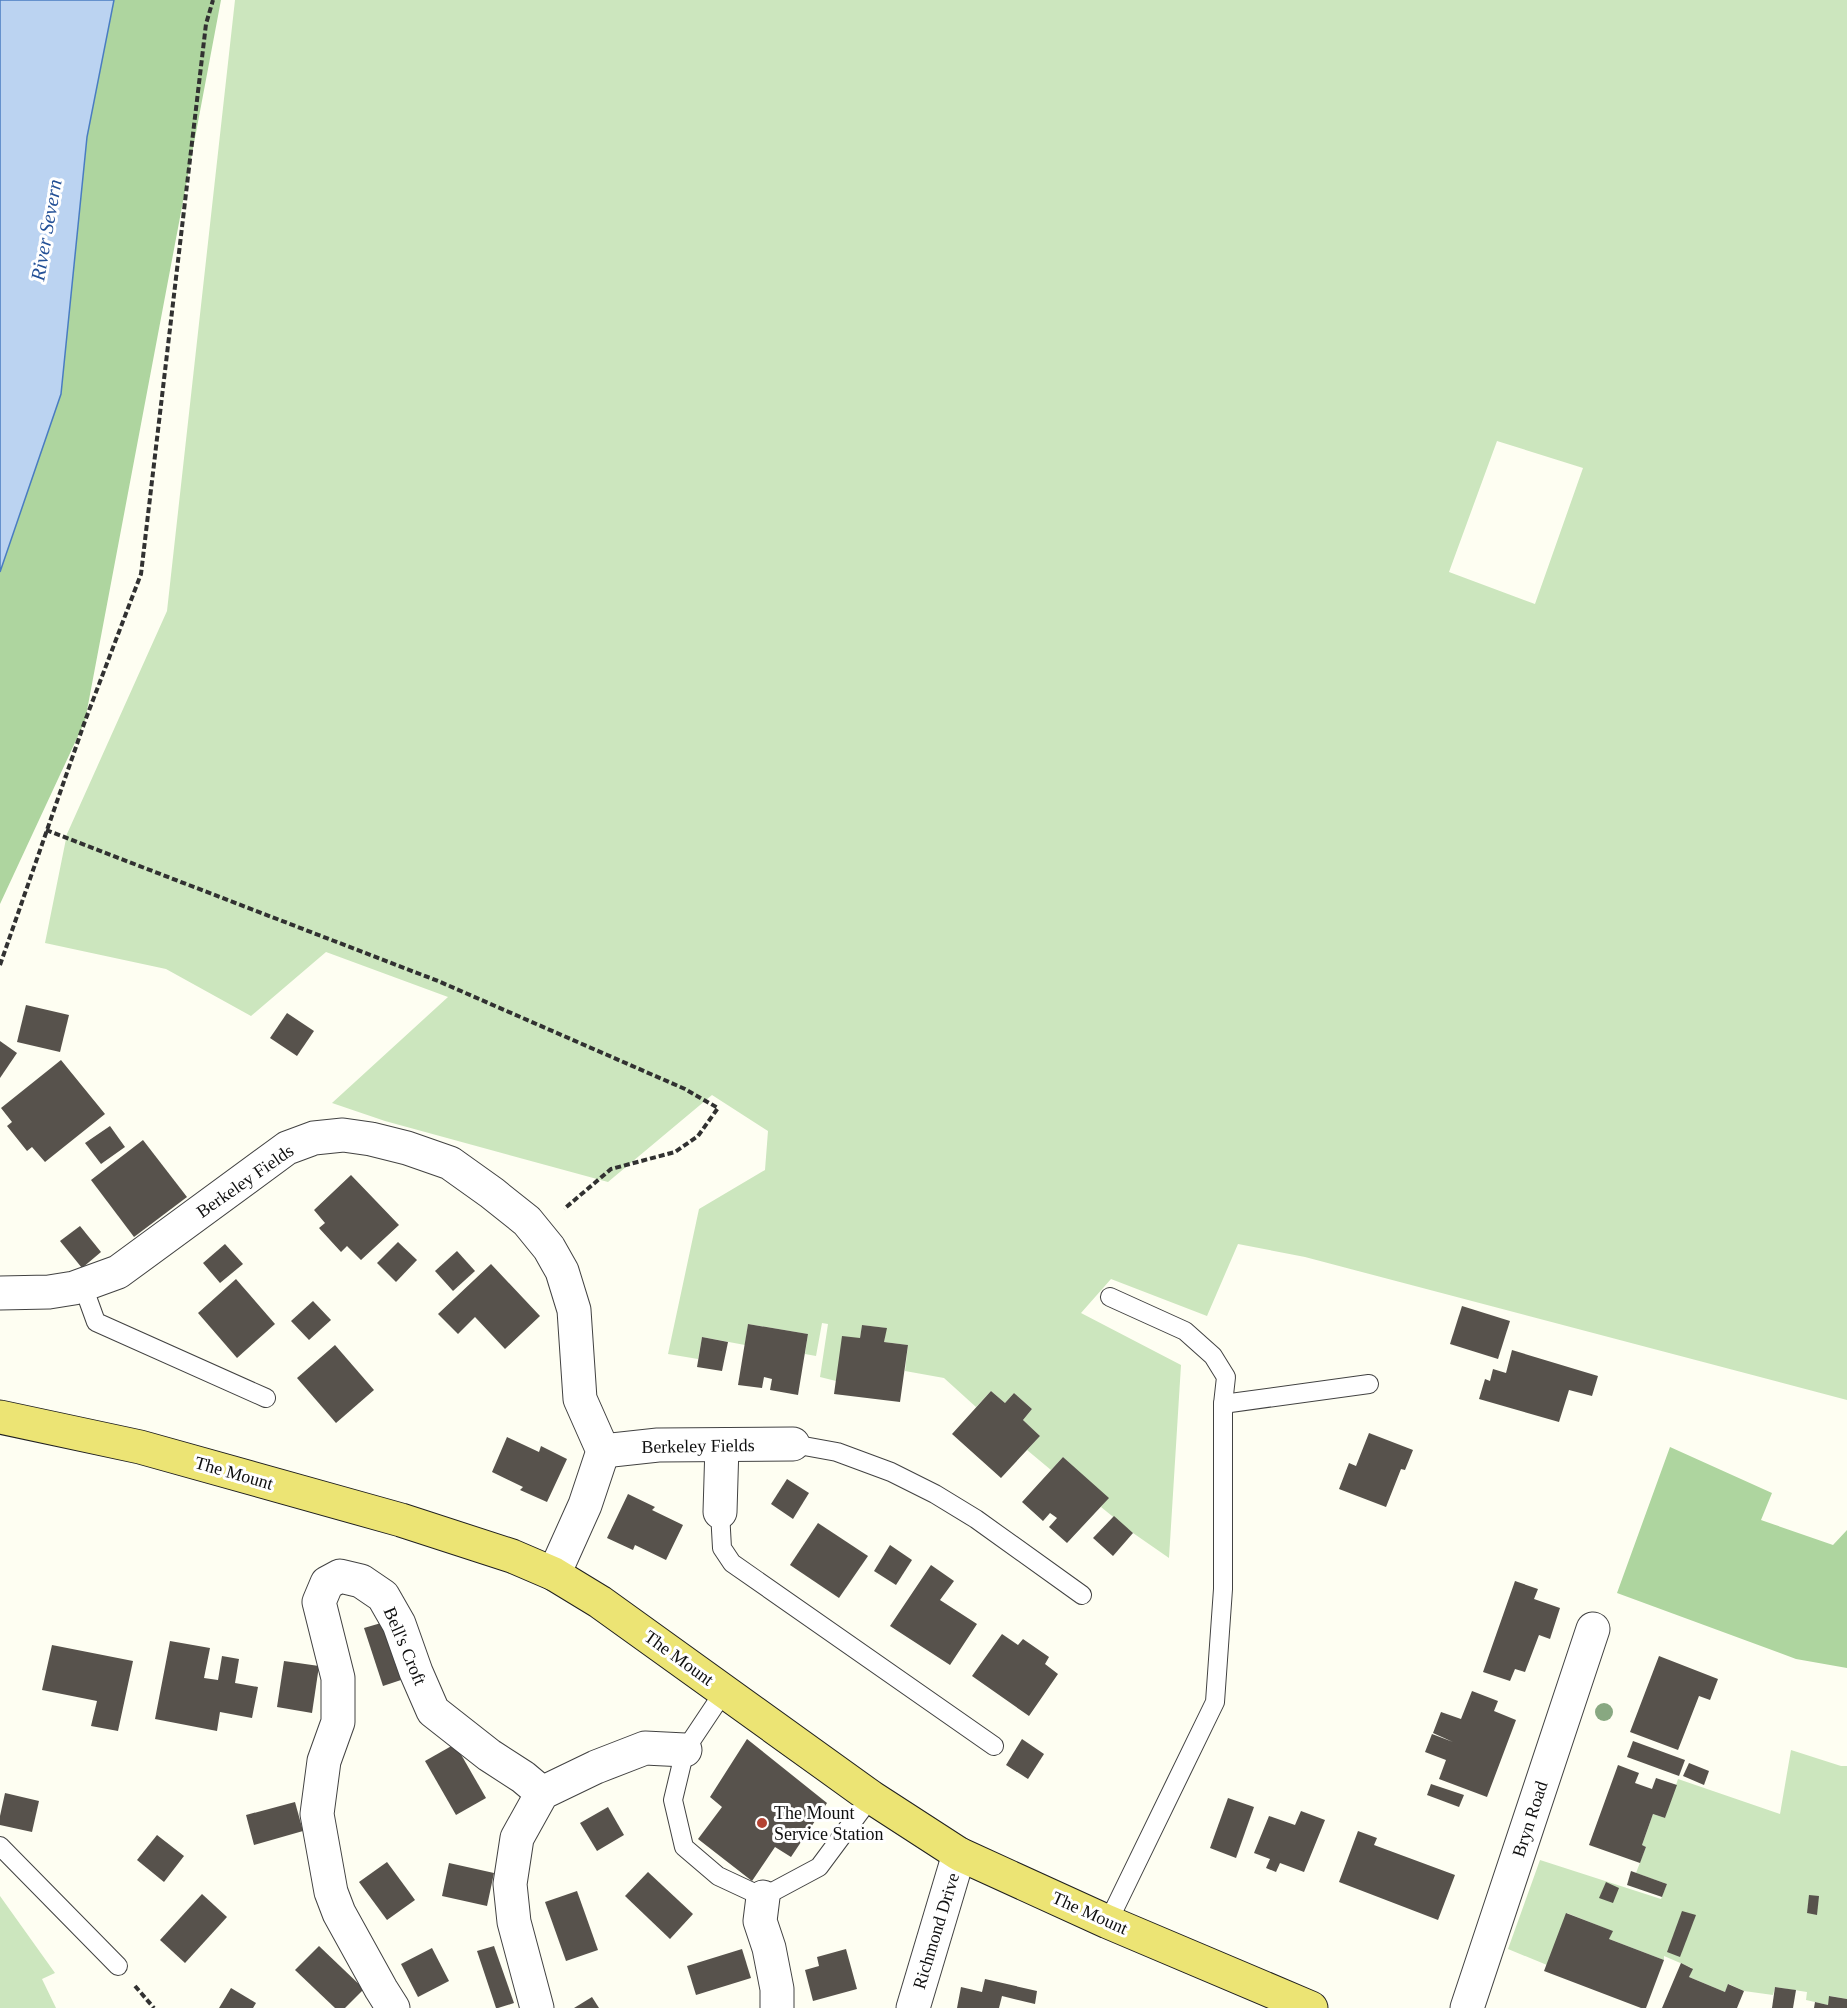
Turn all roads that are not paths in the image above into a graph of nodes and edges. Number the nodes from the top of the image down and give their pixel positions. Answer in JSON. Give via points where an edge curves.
{"nodes":[{"id":1,"x":83,"y":1286,"type":"junction"},
{"id":2,"x":0,"y":1293,"type":"edge"},
{"id":3,"x":1110,"y":1297,"type":"dead end"},
{"id":4,"x":1369,"y":1383,"type":"dead end"},
{"id":5,"x":266,"y":1398,"type":"dead end"},
{"id":6,"x":1223,"y":1404,"type":"junction"},
{"id":7,"x":0,"y":1417,"type":"edge"},
{"id":8,"x":793,"y":1444,"type":"joint"},
{"id":9,"x":722,"y":1445,"type":"junction"},
{"id":10,"x":603,"y":1451,"type":"junction"},
{"id":11,"x":720,"y":1512,"type":"joint"},
{"id":12,"x":554,"y":1574,"type":"junction"},
{"id":13,"x":1082,"y":1595,"type":"dead end"},
{"id":14,"x":1593,"y":1629,"type":"dead end"},
{"id":15,"x":724,"y":1690,"type":"junction"},
{"id":16,"x":994,"y":1746,"type":"dead end"},
{"id":17,"x":685,"y":1750,"type":"junction"},
{"id":18,"x":542,"y":1793,"type":"junction"},
{"id":19,"x":871,"y":1797,"type":"junction"},
{"id":20,"x":0,"y":1846,"type":"edge"},
{"id":21,"x":959,"y":1854,"type":"junction"},
{"id":22,"x":764,"y":1897,"type":"junction"},
{"id":23,"x":1108,"y":1922,"type":"junction"},
{"id":24,"x":118,"y":1966,"type":"dead end"},
{"id":25,"x":393,"y":2008,"type":"edge"},
{"id":26,"x":537,"y":2008,"type":"edge"},
{"id":27,"x":777,"y":2008,"type":"edge"},
{"id":28,"x":913,"y":2008,"type":"edge"},
{"id":29,"x":1311,"y":2008,"type":"edge"},
{"id":30,"x":1467,"y":2008,"type":"edge"}],
"edges":[{"from":1,"to":2,"type":"street","name":"Berkeley Fields","via":[[49,1292]]},
{"from":1,"to":5,"type":"lane","via":[[96,1322]]},
{"from":1,"to":10,"type":"street","name":"Berkeley Fields","via":[[118,1272],[287,1148],[314,1138],[343,1135],[407,1148],[450,1163],[527,1221],[549,1248],[562,1271],[574,1310],[580,1398]]},
{"from":3,"to":6,"type":"lane","via":[[1185,1331],[1213,1356],[1226,1377]]},
{"from":4,"to":6,"type":"lane"},
{"from":6,"to":23,"type":"lane","via":[[1222,1589],[1215,1702]]},
{"from":7,"to":12,"type":"main road","name":"The Mount","via":[[140,1447],[379,1514],[512,1556]]},
{"from":8,"to":9,"type":"street","name":"Berkeley Fields"},
{"from":8,"to":13,"type":"lane","via":[[837,1452],[936,1494]]},
{"from":9,"to":10,"type":"street","name":"Berkeley Fields","via":[[658,1445]]},
{"from":9,"to":11,"type":"street"},
{"from":10,"to":12,"type":"street","via":[[585,1505]]},
{"from":11,"to":16,"type":"lane","via":[[722,1548],[732,1563]]},
{"from":12,"to":15,"type":"main road","name":"The Mount"},
{"from":14,"to":30,"type":"street","name":"Bryn Road"},
{"from":15,"to":17,"type":"lane"},
{"from":15,"to":19,"type":"main road","name":"The Mount"},
{"from":17,"to":18,"type":"street","via":[[645,1748]]},
{"from":17,"to":22,"type":"lane","via":[[673,1800],[684,1846],[718,1876]]},
{"from":18,"to":25,"type":"street","name":"Bell's Croft","via":[[433,1711],[399,1624],[383,1596],[361,1581],[340,1576],[327,1583],[319,1602],[338,1678],[338,1722],[324,1761],[317,1814],[331,1892],[339,1913]]},
{"from":18,"to":26,"type":"street","via":[[518,1838],[510,1884],[514,1922]]},
{"from":19,"to":21,"type":"main road","name":"The Mount"},
{"from":19,"to":22,"type":"lane","via":[[819,1867]]},
{"from":20,"to":24,"type":"lane"},
{"from":21,"to":23,"type":"main road","name":"The Mount"},
{"from":21,"to":28,"type":"street","name":"Richmond Drive"},
{"from":22,"to":27,"type":"street","via":[[760,1921],[769,1948]]},
{"from":23,"to":29,"type":"main road","name":"The Mount"}]}
